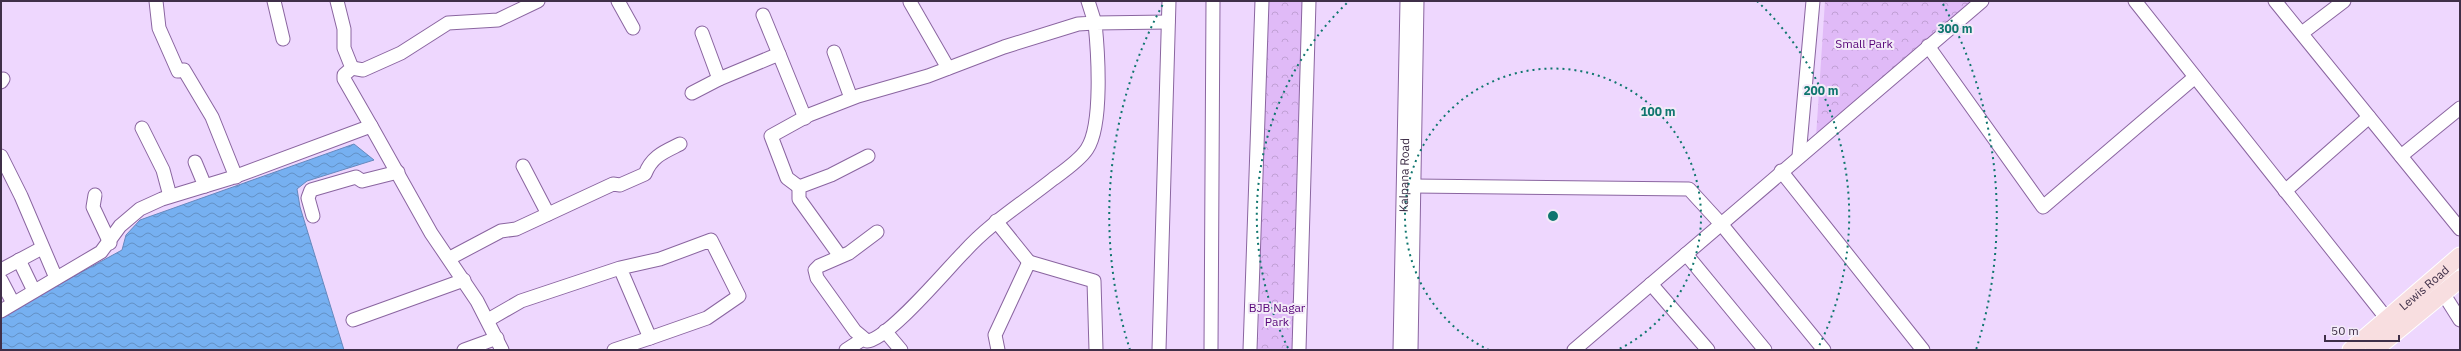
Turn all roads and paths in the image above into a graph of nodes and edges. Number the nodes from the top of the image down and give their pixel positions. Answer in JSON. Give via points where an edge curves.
{"nodes":[{"id":1,"x":156,"y":1,"type":"edge"},
{"id":2,"x":274,"y":1,"type":"edge"},
{"id":3,"x":337,"y":1,"type":"edge"},
{"id":4,"x":538,"y":1,"type":"edge"},
{"id":5,"x":618,"y":1,"type":"edge"},
{"id":6,"x":1088,"y":1,"type":"edge"},
{"id":7,"x":1169,"y":1,"type":"edge"},
{"id":8,"x":1213,"y":1,"type":"edge"},
{"id":9,"x":1262,"y":1,"type":"edge"},
{"id":10,"x":1309,"y":1,"type":"edge"},
{"id":11,"x":1407,"y":1,"type":"edge"},
{"id":12,"x":1417,"y":1,"type":"edge"},
{"id":13,"x":1813,"y":1,"type":"edge"},
{"id":14,"x":1982,"y":1,"type":"edge"},
{"id":15,"x":2135,"y":1,"type":"edge"},
{"id":16,"x":2275,"y":1,"type":"edge"},
{"id":17,"x":2344,"y":1,"type":"edge"},
{"id":18,"x":910,"y":2,"type":"edge"},
{"id":19,"x":763,"y":15,"type":"dead end"},
{"id":20,"x":1168,"y":22,"type":"junction"},
{"id":21,"x":1095,"y":23,"type":"junction"},
{"id":22,"x":633,"y":28,"type":"dead end"},
{"id":23,"x":702,"y":33,"type":"dead end"},
{"id":24,"x":2302,"y":33,"type":"junction"},
{"id":25,"x":283,"y":40,"type":"dead end"},
{"id":26,"x":1928,"y":46,"type":"junction"},
{"id":27,"x":834,"y":52,"type":"dead end"},
{"id":28,"x":779,"y":54,"type":"junction"},
{"id":29,"x":352,"y":68,"type":"junction"},
{"id":30,"x":948,"y":68,"type":"junction"},
{"id":31,"x":2195,"y":77,"type":"junction"},
{"id":32,"x":719,"y":80,"type":"junction"},
{"id":33,"x":692,"y":93,"type":"dead end"},
{"id":34,"x":851,"y":98,"type":"junction"},
{"id":35,"x":2460,"y":108,"type":"edge"},
{"id":36,"x":2369,"y":117,"type":"junction"},
{"id":37,"x":805,"y":118,"type":"junction"},
{"id":38,"x":371,"y":126,"type":"junction"},
{"id":39,"x":142,"y":128,"type":"dead end"},
{"id":40,"x":680,"y":144,"type":"dead end"},
{"id":41,"x":1,"y":156,"type":"edge"},
{"id":42,"x":868,"y":156,"type":"dead end"},
{"id":43,"x":1799,"y":156,"type":"junction"},
{"id":44,"x":2401,"y":156,"type":"junction"},
{"id":45,"x":195,"y":162,"type":"dead end"},
{"id":46,"x":523,"y":166,"type":"dead end"},
{"id":47,"x":1781,"y":171,"type":"junction"},
{"id":48,"x":398,"y":172,"type":"junction"},
{"id":49,"x":236,"y":177,"type":"junction"},
{"id":50,"x":205,"y":186,"type":"junction"},
{"id":51,"x":1414,"y":186,"type":"junction"},
{"id":52,"x":799,"y":188,"type":"junction"},
{"id":53,"x":2285,"y":191,"type":"junction"},
{"id":54,"x":95,"y":195,"type":"dead end"},
{"id":55,"x":170,"y":196,"type":"junction"},
{"id":56,"x":548,"y":214,"type":"junction"},
{"id":57,"x":313,"y":216,"type":"dead end"},
{"id":58,"x":996,"y":221,"type":"junction"},
{"id":59,"x":1722,"y":225,"type":"junction"},
{"id":60,"x":2460,"y":229,"type":"edge"},
{"id":61,"x":877,"y":232,"type":"dead end"},
{"id":62,"x":110,"y":243,"type":"junction"},
{"id":63,"x":42,"y":248,"type":"junction"},
{"id":64,"x":1686,"y":254,"type":"junction"},
{"id":65,"x":840,"y":256,"type":"junction"},
{"id":66,"x":2460,"y":256,"type":"edge"},
{"id":67,"x":450,"y":258,"type":"junction"},
{"id":68,"x":19,"y":260,"type":"junction"},
{"id":69,"x":1029,"y":262,"type":"junction"},
{"id":70,"x":620,"y":268,"type":"junction"},
{"id":71,"x":1,"y":270,"type":"edge"},
{"id":72,"x":56,"y":278,"type":"junction"},
{"id":73,"x":2460,"y":278,"type":"edge"},
{"id":74,"x":1,"y":280,"type":"edge"},
{"id":75,"x":464,"y":280,"type":"junction"},
{"id":76,"x":1651,"y":284,"type":"junction"},
{"id":77,"x":34,"y":291,"type":"junction"},
{"id":78,"x":2443,"y":293,"type":"junction"},
{"id":79,"x":13,"y":304,"type":"junction"},
{"id":80,"x":1,"y":311,"type":"edge"},
{"id":81,"x":2387,"y":319,"type":"junction"},
{"id":82,"x":353,"y":320,"type":"dead end"},
{"id":83,"x":488,"y":320,"type":"junction"},
{"id":84,"x":2460,"y":320,"type":"edge"},
{"id":85,"x":885,"y":331,"type":"junction"},
{"id":86,"x":497,"y":338,"type":"junction"},
{"id":87,"x":650,"y":338,"type":"junction"},
{"id":88,"x":862,"y":339,"type":"junction"},
{"id":89,"x":464,"y":350,"type":"edge"},
{"id":90,"x":502,"y":350,"type":"edge"},
{"id":91,"x":614,"y":350,"type":"edge"},
{"id":92,"x":846,"y":350,"type":"edge"},
{"id":93,"x":901,"y":350,"type":"edge"},
{"id":94,"x":998,"y":350,"type":"edge"},
{"id":95,"x":1096,"y":350,"type":"edge"},
{"id":96,"x":1159,"y":350,"type":"edge"},
{"id":97,"x":1211,"y":350,"type":"edge"},
{"id":98,"x":1250,"y":350,"type":"edge"},
{"id":99,"x":1299,"y":350,"type":"edge"},
{"id":100,"x":1400,"y":350,"type":"edge"},
{"id":101,"x":1411,"y":350,"type":"edge"},
{"id":102,"x":1574,"y":350,"type":"edge"},
{"id":103,"x":1708,"y":350,"type":"edge"},
{"id":104,"x":1765,"y":350,"type":"edge"},
{"id":105,"x":1824,"y":350,"type":"edge"},
{"id":106,"x":1923,"y":350,"type":"edge"},
{"id":107,"x":2351,"y":350,"type":"edge"},
{"id":108,"x":2374,"y":350,"type":"edge"}],
"edges":[{"from":1,"to":49,"type":"street","via":[[159,28],[178,71],[184,70],[212,117]]},
{"from":2,"to":25,"type":"street"},
{"from":3,"to":29,"type":"street","via":[[344,29],[344,48]]},
{"from":4,"to":29,"type":"street","via":[[498,20],[448,23],[401,53],[363,70]]},
{"from":5,"to":22,"type":"street"},
{"from":6,"to":21,"type":"street"},
{"from":7,"to":20,"type":"street"},
{"from":8,"to":97,"type":"street"},
{"from":9,"to":98,"type":"street"},
{"from":10,"to":99,"type":"street"},
{"from":11,"to":100,"type":"street","name":"Kalpana Road"},
{"from":12,"to":51,"type":"street","name":"Kalpana Road"},
{"from":13,"to":43,"type":"street"},
{"from":14,"to":26,"type":"street"},
{"from":15,"to":31,"type":"street"},
{"from":16,"to":24,"type":"street"},
{"from":17,"to":24,"type":"street"},
{"from":18,"to":30,"type":"street"},
{"from":19,"to":28,"type":"street"},
{"from":20,"to":21,"type":"street"},
{"from":20,"to":96,"type":"street"},
{"from":21,"to":30,"type":"street","via":[[1078,24]]},
{"from":21,"to":58,"type":"street","via":[[1099,63],[1096,119],[1087,149],[1066,169]]},
{"from":23,"to":32,"type":"street"},
{"from":24,"to":36,"type":"street"},
{"from":26,"to":31,"type":"street","via":[[2042,207]]},
{"from":26,"to":43,"type":"street"},
{"from":27,"to":34,"type":"street"},
{"from":28,"to":32,"type":"street"},
{"from":28,"to":37,"type":"street"},
{"from":29,"to":38,"type":"street","via":[[344,75],[344,79]]},
{"from":30,"to":34,"type":"street"},
{"from":31,"to":53,"type":"street"},
{"from":32,"to":33,"type":"street"},
{"from":34,"to":37,"type":"street"},
{"from":35,"to":44,"type":"street"},
{"from":36,"to":44,"type":"street"},
{"from":36,"to":53,"type":"street"},
{"from":37,"to":52,"type":"street","via":[[771,136],[787,178]]},
{"from":38,"to":48,"type":"street"},
{"from":38,"to":49,"type":"street"},
{"from":39,"to":55,"type":"street","via":[[163,170]]},
{"from":40,"to":56,"type":"street","via":[[659,154],[650,163],[645,174],[620,185],[613,184]]},
{"from":41,"to":63,"type":"street"},
{"from":42,"to":52,"type":"street"},
{"from":43,"to":47,"type":"street"},
{"from":44,"to":60,"type":"street"},
{"from":45,"to":50,"type":"street"},
{"from":46,"to":56,"type":"street"},
{"from":47,"to":59,"type":"street"},
{"from":47,"to":106,"type":"street"},
{"from":48,"to":57,"type":"street","via":[[362,181],[356,177],[311,190],[308,198]]},
{"from":48,"to":67,"type":"street","via":[[431,233]]},
{"from":49,"to":50,"type":"street"},
{"from":50,"to":55,"type":"street"},
{"from":51,"to":59,"type":"street","via":[[1689,189]]},
{"from":51,"to":101,"type":"street","name":"Kalpana Road"},
{"from":52,"to":65,"type":"street","via":[[799,199]]},
{"from":53,"to":81,"type":"street"},
{"from":54,"to":62,"type":"street","via":[[93,207]]},
{"from":55,"to":62,"type":"street","via":[[140,209],[120,226]]},
{"from":56,"to":67,"type":"street","via":[[516,229],[501,231]]},
{"from":58,"to":69,"type":"street"},
{"from":58,"to":85,"type":"street","via":[[965,250],[910,310]]},
{"from":59,"to":64,"type":"street"},
{"from":59,"to":105,"type":"street"},
{"from":61,"to":65,"type":"street","via":[[849,253]]},
{"from":62,"to":72,"type":"street","via":[[101,252]]},
{"from":63,"to":68,"type":"street"},
{"from":63,"to":72,"type":"street"},
{"from":64,"to":76,"type":"street"},
{"from":64,"to":104,"type":"street"},
{"from":65,"to":88,"type":"street","via":[[819,266],[815,270],[817,278]]},
{"from":66,"to":81,"type":"main road","name":"Lewis Road"},
{"from":67,"to":75,"type":"street"},
{"from":68,"to":71,"type":"street"},
{"from":68,"to":77,"type":"street"},
{"from":69,"to":94,"type":"street","via":[[995,335]]},
{"from":69,"to":95,"type":"street","via":[[1094,281]]},
{"from":70,"to":83,"type":"street","via":[[521,301]]},
{"from":70,"to":87,"type":"street"},
{"from":70,"to":87,"type":"street","via":[[660,259],[711,240],[739,296],[708,318]]},
{"from":72,"to":77,"type":"street"},
{"from":73,"to":78,"type":"main road","name":"Lewis Road"},
{"from":74,"to":79,"type":"street"},
{"from":75,"to":82,"type":"street"},
{"from":75,"to":83,"type":"street"},
{"from":76,"to":102,"type":"street"},
{"from":76,"to":103,"type":"street"},
{"from":77,"to":79,"type":"street"},
{"from":78,"to":84,"type":"street"},
{"from":78,"to":108,"type":"main road","name":"Lewis Road"},
{"from":79,"to":80,"type":"street"},
{"from":81,"to":107,"type":"main road","name":"Lewis Road"},
{"from":83,"to":86,"type":"street"},
{"from":85,"to":88,"type":"street","via":[[871,341]]},
{"from":85,"to":93,"type":"street"},
{"from":86,"to":89,"type":"street"},
{"from":86,"to":90,"type":"street"},
{"from":87,"to":91,"type":"street"},
{"from":88,"to":92,"type":"street"}]}
